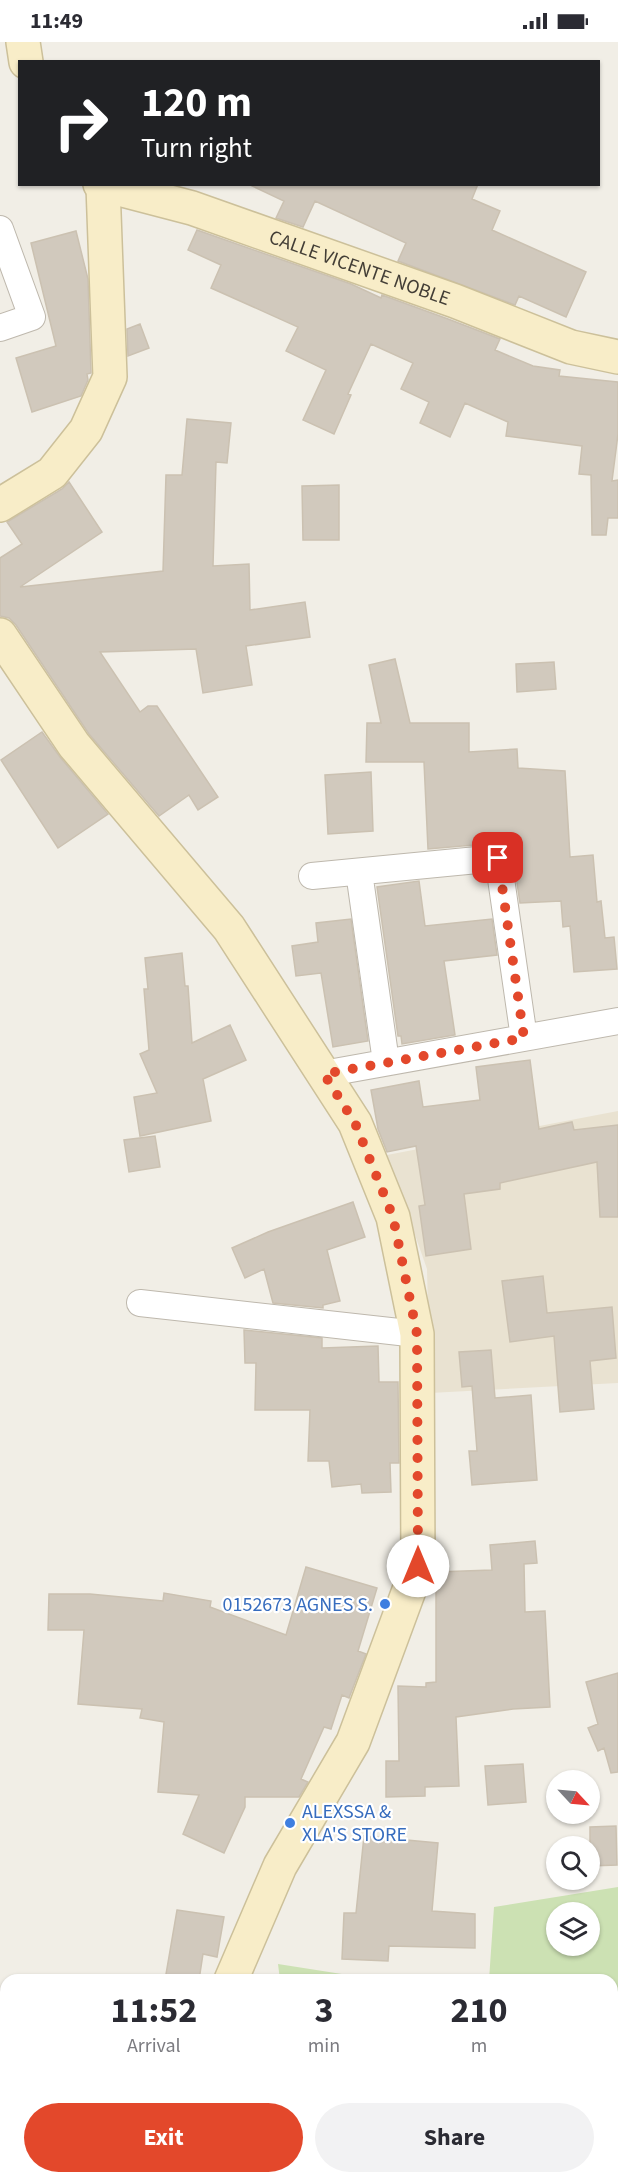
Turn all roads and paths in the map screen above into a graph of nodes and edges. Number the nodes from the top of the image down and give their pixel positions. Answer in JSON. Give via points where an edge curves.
{"nodes":[{"id":1,"x":23,"y":42,"type":"edge"},
{"id":2,"x":26,"y":60,"type":"edge"},
{"id":3,"x":101,"y":186,"type":"edge"},
{"id":4,"x":105,"y":186,"type":"edge"},
{"id":5,"x":0,"y":229,"type":"edge"},
{"id":6,"x":0,"y":328,"type":"edge"},
{"id":7,"x":618,"y":357,"type":"edge"},
{"id":8,"x":0,"y":505,"type":"edge"},
{"id":9,"x":0,"y":636,"type":"edge"},
{"id":10,"x":359,"y":872,"type":"junction"},
{"id":11,"x":312,"y":876,"type":"dead end"},
{"id":12,"x":618,"y":1021,"type":"edge"},
{"id":13,"x":524,"y":1038,"type":"junction"},
{"id":14,"x":386,"y":1062,"type":"junction"},
{"id":15,"x":324,"y":1074,"type":"junction"},
{"id":16,"x":140,"y":1303,"type":"dead end"},
{"id":17,"x":417,"y":1334,"type":"junction"},
{"id":18,"x":234,"y":1974,"type":"edge"}],
"edges":[{"from":1,"to":2,"type":"street"},
{"from":3,"to":8,"type":"street","via":[[110,377],[86,430],[52,473]]},
{"from":4,"to":7,"type":"street","name":"CALLE VICENTE NOBLE","via":[[192,208],[456,301],[571,347]]},
{"from":5,"to":6,"type":"street","via":[[32,317]]},
{"from":9,"to":15,"type":"street","via":[[74,745],[229,928]]},
{"from":10,"to":11,"type":"street"},
{"from":10,"to":13,"type":"street","via":[[498,858]]},
{"from":10,"to":14,"type":"street"},
{"from":12,"to":13,"type":"street"},
{"from":13,"to":14,"type":"street"},
{"from":14,"to":15,"type":"street"},
{"from":15,"to":17,"type":"street","via":[[355,1123],[393,1217]]},
{"from":16,"to":17,"type":"street"},
{"from":17,"to":18,"type":"street","via":[[418,1566],[353,1742],[280,1866]]}]}
